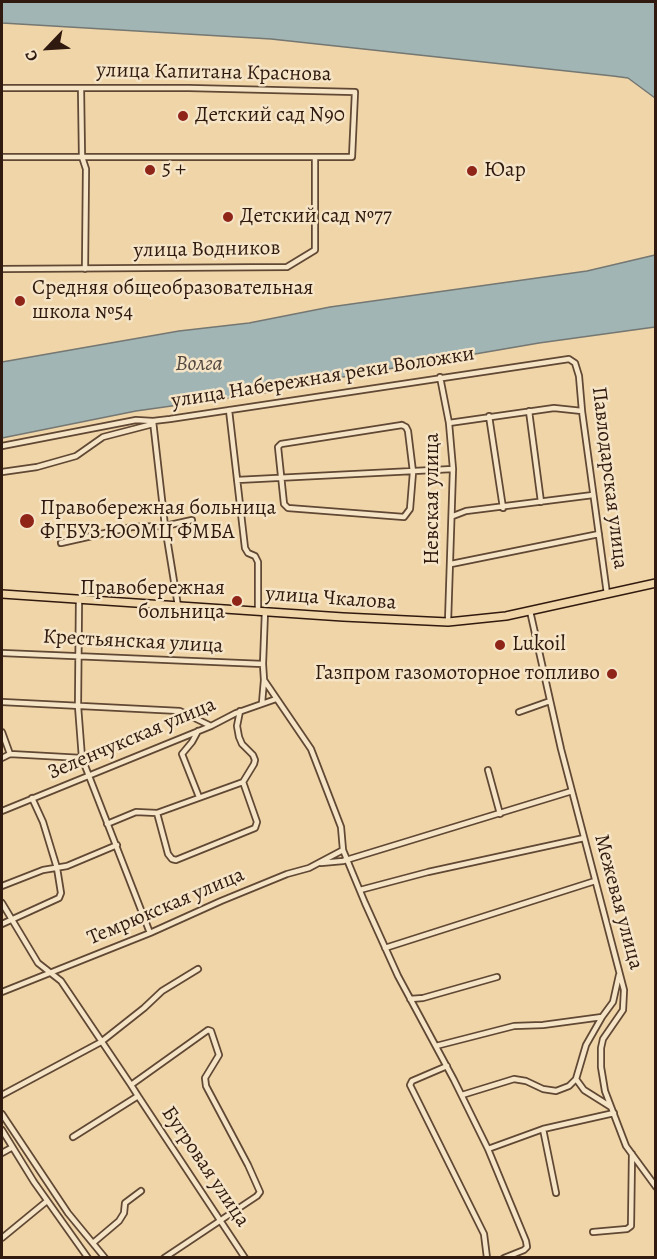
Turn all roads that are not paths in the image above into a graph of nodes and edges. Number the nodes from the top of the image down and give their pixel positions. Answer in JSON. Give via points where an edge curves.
{"nodes":[{"id":1,"x":2,"y":88,"type":"edge"},
{"id":2,"x":81,"y":88,"type":"junction"},
{"id":3,"x":2,"y":157,"type":"edge"},
{"id":4,"x":82,"y":157,"type":"junction"},
{"id":5,"x":315,"y":157,"type":"junction"},
{"id":6,"x":2,"y":269,"type":"edge"},
{"id":7,"x":84,"y":269,"type":"junction"},
{"id":8,"x":577,"y":366,"type":"joint"},
{"id":9,"x":440,"y":377,"type":"junction"},
{"id":10,"x":229,"y":410,"type":"junction"},
{"id":11,"x":529,"y":411,"type":"junction"},
{"id":12,"x":582,"y":411,"type":"junction"},
{"id":13,"x":489,"y":416,"type":"junction"},
{"id":14,"x":153,"y":422,"type":"junction"},
{"id":15,"x":449,"y":423,"type":"junction"},
{"id":16,"x":2,"y":446,"type":"edge"},
{"id":17,"x":453,"y":469,"type":"junction"},
{"id":18,"x":2,"y":472,"type":"edge"},
{"id":19,"x":413,"y":472,"type":"junction"},
{"id":20,"x":281,"y":478,"type":"junction"},
{"id":21,"x":237,"y":480,"type":"junction"},
{"id":22,"x":593,"y":495,"type":"junction"},
{"id":23,"x":541,"y":502,"type":"junction"},
{"id":24,"x":503,"y":508,"type":"junction"},
{"id":25,"x":453,"y":516,"type":"junction"},
{"id":26,"x":192,"y":520,"type":"dead end"},
{"id":27,"x":165,"y":526,"type":"junction"},
{"id":28,"x":599,"y":534,"type":"junction"},
{"id":29,"x":62,"y":543,"type":"dead end"},
{"id":30,"x":451,"y":564,"type":"junction"},
{"id":31,"x":656,"y":583,"type":"edge"},
{"id":32,"x":2,"y":594,"type":"edge"},
{"id":33,"x":607,"y":594,"type":"junction"},
{"id":34,"x":79,"y":599,"type":"junction"},
{"id":35,"x":178,"y":606,"type":"junction"},
{"id":36,"x":261,"y":611,"type":"junction"},
{"id":37,"x":530,"y":611,"type":"junction"},
{"id":38,"x":448,"y":622,"type":"junction"},
{"id":39,"x":2,"y":653,"type":"edge"},
{"id":40,"x":79,"y":656,"type":"junction"},
{"id":41,"x":263,"y":664,"type":"junction"},
{"id":42,"x":264,"y":680,"type":"junction"},
{"id":43,"x":276,"y":699,"type":"junction"},
{"id":44,"x":550,"y":701,"type":"junction"},
{"id":45,"x":2,"y":702,"type":"edge"},
{"id":46,"x":262,"y":704,"type":"junction"},
{"id":47,"x":78,"y":706,"type":"junction"},
{"id":48,"x":240,"y":711,"type":"junction"},
{"id":49,"x":519,"y":712,"type":"dead end"},
{"id":50,"x":211,"y":726,"type":"junction"},
{"id":51,"x":199,"y":731,"type":"junction"},
{"id":52,"x":2,"y":732,"type":"edge"},
{"id":53,"x":10,"y":754,"type":"junction"},
{"id":54,"x":2,"y":758,"type":"edge"},
{"id":55,"x":82,"y":758,"type":"junction"},
{"id":56,"x":488,"y":770,"type":"dead end"},
{"id":57,"x":89,"y":776,"type":"junction"},
{"id":58,"x":243,"y":782,"type":"junction"},
{"id":59,"x":572,"y":791,"type":"junction"},
{"id":60,"x":200,"y":797,"type":"junction"},
{"id":61,"x":32,"y":798,"type":"junction"},
{"id":62,"x":2,"y":811,"type":"edge"},
{"id":63,"x":157,"y":813,"type":"junction"},
{"id":64,"x":500,"y":814,"type":"junction"},
{"id":65,"x":107,"y":824,"type":"junction"},
{"id":66,"x":584,"y":838,"type":"junction"},
{"id":67,"x":117,"y":845,"type":"junction"},
{"id":68,"x":344,"y":850,"type":"junction"},
{"id":69,"x":348,"y":859,"type":"junction"},
{"id":70,"x":318,"y":863,"type":"junction"},
{"id":71,"x":57,"y":868,"type":"junction"},
{"id":72,"x":595,"y":881,"type":"junction"},
{"id":73,"x":2,"y":886,"type":"edge"},
{"id":74,"x":360,"y":890,"type":"junction"},
{"id":75,"x":2,"y":903,"type":"edge"},
{"id":76,"x":12,"y":919,"type":"junction"},
{"id":77,"x":2,"y":924,"type":"edge"},
{"id":78,"x":150,"y":933,"type":"junction"},
{"id":79,"x":385,"y":948,"type":"junction"},
{"id":80,"x":198,"y":969,"type":"dead end"},
{"id":81,"x":50,"y":972,"type":"junction"},
{"id":82,"x":619,"y":972,"type":"junction"},
{"id":83,"x":497,"y":977,"type":"dead end"},
{"id":84,"x":2,"y":992,"type":"edge"},
{"id":85,"x":410,"y":999,"type":"junction"},
{"id":86,"x":602,"y":1017,"type":"junction"},
{"id":87,"x":101,"y":1042,"type":"junction"},
{"id":88,"x":436,"y":1046,"type":"junction"},
{"id":89,"x":447,"y":1066,"type":"junction"},
{"id":90,"x":576,"y":1079,"type":"junction"},
{"id":91,"x":131,"y":1085,"type":"junction"},
{"id":92,"x":2,"y":1095,"type":"edge"},
{"id":93,"x":462,"y":1095,"type":"junction"},
{"id":94,"x":138,"y":1096,"type":"junction"},
{"id":95,"x":612,"y":1107,"type":"junction"},
{"id":96,"x":614,"y":1113,"type":"junction"},
{"id":97,"x":2,"y":1114,"type":"edge"},
{"id":98,"x":543,"y":1129,"type":"junction"},
{"id":99,"x":2,"y":1130,"type":"edge"},
{"id":100,"x":73,"y":1137,"type":"dead end"},
{"id":101,"x":11,"y":1148,"type":"junction"},
{"id":102,"x":488,"y":1149,"type":"junction"},
{"id":103,"x":2,"y":1153,"type":"edge"},
{"id":104,"x":632,"y":1154,"type":"junction"},
{"id":105,"x":656,"y":1187,"type":"edge"},
{"id":106,"x":141,"y":1191,"type":"dead end"},
{"id":107,"x":556,"y":1193,"type":"dead end"},
{"id":108,"x":47,"y":1201,"type":"junction"},
{"id":109,"x":221,"y":1219,"type":"junction"},
{"id":110,"x":593,"y":1232,"type":"dead end"},
{"id":111,"x":2,"y":1238,"type":"edge"},
{"id":112,"x":93,"y":1243,"type":"junction"},
{"id":113,"x":88,"y":1257,"type":"edge"},
{"id":114,"x":105,"y":1257,"type":"edge"},
{"id":115,"x":164,"y":1257,"type":"edge"},
{"id":116,"x":245,"y":1257,"type":"edge"},
{"id":117,"x":487,"y":1257,"type":"edge"},
{"id":118,"x":504,"y":1257,"type":"edge"}],
"edges":[{"from":1,"to":2,"type":"street","name":"улица Капитана Краснова"},
{"from":2,"to":4,"type":"street"},
{"from":2,"to":5,"type":"street","name":"улица Капитана Краснова","via":[[355,92],[352,157]]},
{"from":3,"to":4,"type":"street"},
{"from":4,"to":5,"type":"street"},
{"from":4,"to":7,"type":"street","via":[[86,169]]},
{"from":5,"to":7,"type":"street","name":"улица Водников","via":[[315,250],[287,267]]},
{"from":6,"to":7,"type":"street","name":"улица Водников"},
{"from":8,"to":9,"type":"street","name":"улица Набережная реки Воложки","via":[[569,359],[555,360]]},
{"from":8,"to":12,"type":"street","name":"Павлодарская улица"},
{"from":9,"to":10,"type":"street","name":"улица Набережная реки Воложки"},
{"from":9,"to":15,"type":"street","name":"Невская улица"},
{"from":10,"to":14,"type":"street","name":"улица Набережная реки Воложки"},
{"from":10,"to":21,"type":"street"},
{"from":11,"to":12,"type":"street"},
{"from":11,"to":13,"type":"street"},
{"from":11,"to":23,"type":"street"},
{"from":12,"to":22,"type":"street","name":"Павлодарская улица"},
{"from":13,"to":15,"type":"street"},
{"from":13,"to":24,"type":"street"},
{"from":14,"to":16,"type":"street","name":"улица Набережная реки Воложки","via":[[136,420]]},
{"from":14,"to":18,"type":"street","via":[[103,437],[76,456]]},
{"from":14,"to":27,"type":"street"},
{"from":15,"to":17,"type":"street","name":"Невская улица"},
{"from":17,"to":19,"type":"street"},
{"from":17,"to":25,"type":"street","name":"Невская улица"},
{"from":19,"to":20,"type":"street"},
{"from":19,"to":20,"type":"street","via":[[410,509],[401,518],[288,508],[283,502]]},
{"from":19,"to":20,"type":"street","via":[[408,431],[402,425],[282,444],[278,447]]},
{"from":20,"to":21,"type":"street"},
{"from":21,"to":36,"type":"street","via":[[245,548],[258,562]]},
{"from":22,"to":23,"type":"street"},
{"from":22,"to":28,"type":"street","name":"Павлодарская улица"},
{"from":23,"to":24,"type":"street"},
{"from":24,"to":25,"type":"street"},
{"from":25,"to":30,"type":"street","name":"Невская улица"},
{"from":26,"to":27,"type":"street"},
{"from":27,"to":29,"type":"street","via":[[132,527]]},
{"from":27,"to":35,"type":"street"},
{"from":28,"to":30,"type":"street"},
{"from":28,"to":33,"type":"street","name":"Павлодарская улица"},
{"from":30,"to":38,"type":"street","name":"Невская улица"},
{"from":31,"to":33,"type":"main road","name":"улица Чкалова"},
{"from":32,"to":34,"type":"main road","name":"улица Чкалова"},
{"from":33,"to":37,"type":"main road","name":"улица Чкалова"},
{"from":34,"to":35,"type":"main road","name":"улица Чкалова"},
{"from":34,"to":40,"type":"street"},
{"from":35,"to":36,"type":"main road","name":"улица Чкалова"},
{"from":36,"to":38,"type":"main road","name":"улица Чкалова"},
{"from":36,"to":41,"type":"street"},
{"from":37,"to":38,"type":"main road","name":"улица Чкалова"},
{"from":37,"to":44,"type":"street","name":"Межевая улица"},
{"from":39,"to":40,"type":"street","name":"Крестьянская улица"},
{"from":40,"to":41,"type":"street","name":"Крестьянская улица"},
{"from":40,"to":47,"type":"street"},
{"from":41,"to":42,"type":"street"},
{"from":42,"to":43,"type":"street"},
{"from":42,"to":46,"type":"street"},
{"from":43,"to":46,"type":"street","name":"Зеленчукская улица"},
{"from":43,"to":68,"type":"street","via":[[311,749],[341,827]]},
{"from":44,"to":49,"type":"street"},
{"from":44,"to":59,"type":"street","name":"Межевая улица"},
{"from":45,"to":47,"type":"street"},
{"from":46,"to":48,"type":"street","name":"Зеленчукская улица"},
{"from":47,"to":50,"type":"street","via":[[180,711]]},
{"from":47,"to":55,"type":"street"},
{"from":48,"to":50,"type":"street","name":"Зеленчукская улица"},
{"from":48,"to":58,"type":"street","via":[[239,737],[255,760]]},
{"from":50,"to":51,"type":"street","name":"Зеленчукская улица"},
{"from":51,"to":57,"type":"street","name":"Зеленчукская улица"},
{"from":51,"to":60,"type":"street","via":[[182,754]]},
{"from":52,"to":53,"type":"street"},
{"from":53,"to":54,"type":"street"},
{"from":53,"to":55,"type":"street"},
{"from":55,"to":57,"type":"street"},
{"from":56,"to":64,"type":"street"},
{"from":57,"to":61,"type":"street","name":"Зеленчукская улица"},
{"from":57,"to":65,"type":"street"},
{"from":58,"to":60,"type":"street"},
{"from":58,"to":63,"type":"street","via":[[256,826],[176,860],[168,854]]},
{"from":59,"to":64,"type":"street"},
{"from":59,"to":66,"type":"street","name":"Межевая улица"},
{"from":60,"to":63,"type":"street"},
{"from":61,"to":62,"type":"street","name":"Зеленчукская улица"},
{"from":61,"to":71,"type":"street"},
{"from":63,"to":65,"type":"street","via":[[136,812]]},
{"from":64,"to":69,"type":"street"},
{"from":65,"to":67,"type":"street"},
{"from":66,"to":72,"type":"street","name":"Межевая улица"},
{"from":66,"to":74,"type":"street"},
{"from":67,"to":71,"type":"street"},
{"from":67,"to":78,"type":"street"},
{"from":68,"to":69,"type":"street"},
{"from":68,"to":70,"type":"street","name":"Темрюкская улица"},
{"from":69,"to":70,"type":"street"},
{"from":69,"to":74,"type":"street"},
{"from":70,"to":78,"type":"street","name":"Темрюкская улица"},
{"from":71,"to":73,"type":"street"},
{"from":71,"to":76,"type":"street","via":[[62,890],[59,898]]},
{"from":72,"to":79,"type":"street"},
{"from":72,"to":82,"type":"street","name":"Межевая улица"},
{"from":74,"to":79,"type":"street"},
{"from":75,"to":76,"type":"street"},
{"from":76,"to":77,"type":"street"},
{"from":76,"to":81,"type":"street","via":[[38,963]]},
{"from":78,"to":81,"type":"street","name":"Темрюкская улица"},
{"from":79,"to":85,"type":"street"},
{"from":80,"to":87,"type":"street","via":[[162,991]]},
{"from":81,"to":84,"type":"street","name":"Темрюкская улица"},
{"from":81,"to":87,"type":"street","via":[[61,981]]},
{"from":82,"to":86,"type":"street","via":[[613,1002]]},
{"from":82,"to":95,"type":"street","name":"Межевая улица","via":[[624,990],[623,1010],[601,1048],[605,1091]]},
{"from":83,"to":85,"type":"street"},
{"from":85,"to":88,"type":"street"},
{"from":86,"to":88,"type":"street","via":[[514,1026]]},
{"from":86,"to":90,"type":"street","via":[[586,1045]]},
{"from":87,"to":91,"type":"street"},
{"from":87,"to":92,"type":"street"},
{"from":88,"to":89,"type":"street"},
{"from":89,"to":93,"type":"street"},
{"from":89,"to":117,"type":"street","via":[[410,1085],[484,1234]]},
{"from":90,"to":93,"type":"street","via":[[556,1091],[514,1079]]},
{"from":90,"to":95,"type":"street","via":[[584,1090]]},
{"from":91,"to":94,"type":"street","name":"Бугровая улица"},
{"from":91,"to":109,"type":"street","via":[[210,1030],[219,1055],[206,1078],[206,1086],[260,1192]]},
{"from":93,"to":102,"type":"street"},
{"from":94,"to":100,"type":"street"},
{"from":94,"to":109,"type":"street","name":"Бугровая улица"},
{"from":95,"to":96,"type":"street","name":"Межевая улица"},
{"from":96,"to":98,"type":"street"},
{"from":96,"to":104,"type":"street","name":"Межевая улица"},
{"from":97,"to":112,"type":"street","via":[[61,1204]]},
{"from":98,"to":102,"type":"street"},
{"from":98,"to":107,"type":"street"},
{"from":99,"to":101,"type":"street"},
{"from":101,"to":103,"type":"street"},
{"from":101,"to":108,"type":"street"},
{"from":102,"to":118,"type":"street","via":[[527,1244],[524,1250]]},
{"from":104,"to":105,"type":"street","name":"Межевая улица"},
{"from":104,"to":110,"type":"street","via":[[631,1226]]},
{"from":106,"to":112,"type":"street","via":[[125,1203],[118,1221]]},
{"from":108,"to":111,"type":"street"},
{"from":108,"to":113,"type":"street"},
{"from":109,"to":115,"type":"street"},
{"from":109,"to":116,"type":"street","name":"Бугровая улица"},
{"from":112,"to":114,"type":"street"}]}
